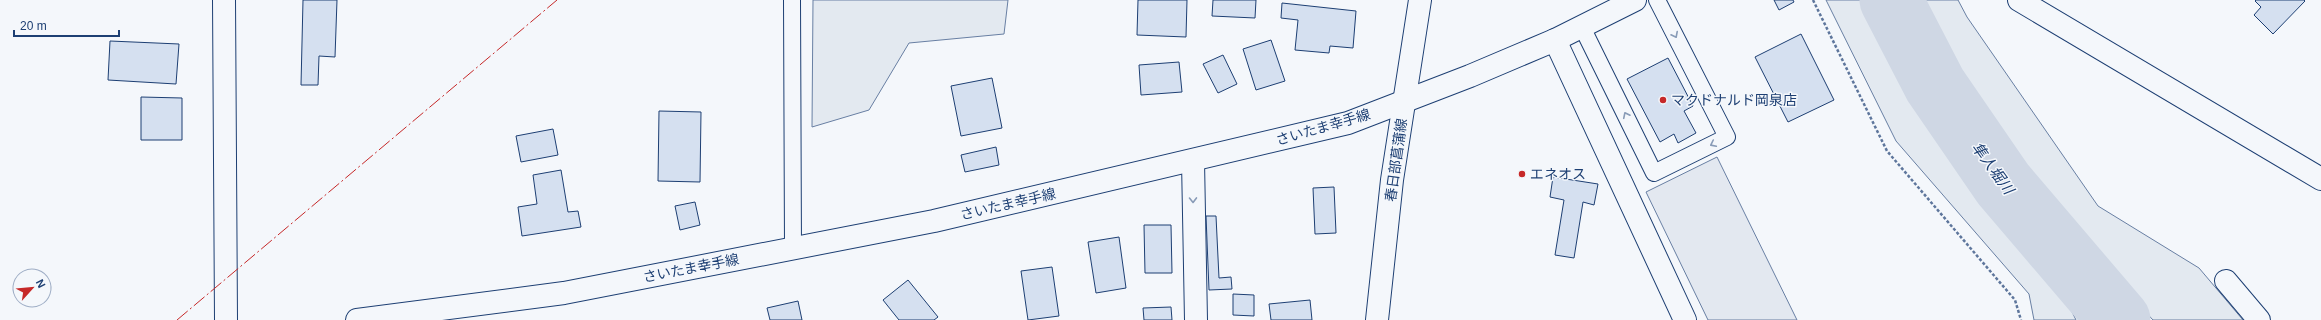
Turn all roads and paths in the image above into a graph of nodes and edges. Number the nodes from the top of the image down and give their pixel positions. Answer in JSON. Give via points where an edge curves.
{"nodes":[{"id":1,"x":224,"y":0,"type":"edge"},
{"id":2,"x":792,"y":0,"type":"edge"},
{"id":3,"x":1420,"y":0,"type":"edge"},
{"id":4,"x":1635,"y":0,"type":"edge"},
{"id":5,"x":1657,"y":0,"type":"edge"},
{"id":6,"x":1813,"y":0,"type":"edge"},
{"id":7,"x":2019,"y":0,"type":"edge"},
{"id":8,"x":1582,"y":27,"type":"junction"},
{"id":9,"x":1555,"y":40,"type":"junction"},
{"id":10,"x":1404,"y":102,"type":"junction"},
{"id":11,"x":1193,"y":161,"type":"junction"},
{"id":12,"x":2321,"y":179,"type":"edge"},
{"id":13,"x":793,"y":248,"type":"junction"},
{"id":14,"x":2226,"y":281,"type":"dead end"},
{"id":15,"x":370,"y":319,"type":"edge"},
{"id":16,"x":226,"y":320,"type":"edge"},
{"id":17,"x":1196,"y":320,"type":"edge"},
{"id":18,"x":1377,"y":320,"type":"edge"},
{"id":19,"x":1685,"y":320,"type":"edge"},
{"id":20,"x":2021,"y":320,"type":"edge"},
{"id":21,"x":2259,"y":320,"type":"edge"}],
"edges":[{"from":1,"to":16,"type":"main road"},
{"from":2,"to":13,"type":"lane"},
{"from":3,"to":10,"type":"main road","name":"春日部菖蒲線"},
{"from":4,"to":8,"type":"main road","name":"さいたま幸手線"},
{"from":5,"to":8,"type":"lane","one_way":true,"via":[[1727,137],[1654,173]]},
{"from":6,"to":20,"type":"path","via":[[1887,151],[2015,300]]},
{"from":7,"to":12,"type":"main road"},
{"from":8,"to":9,"type":"main road","name":"さいたま幸手線"},
{"from":9,"to":10,"type":"main road","name":"さいたま幸手線"},
{"from":9,"to":19,"type":"main road"},
{"from":10,"to":11,"type":"main road","name":"さいたま幸手線","via":[[1348,123]]},
{"from":10,"to":18,"type":"main road","name":"春日部菖蒲線","via":[[1392,180]]},
{"from":11,"to":13,"type":"main road","name":"さいたま幸手線","via":[[934,221]]},
{"from":11,"to":17,"type":"main road","one_way":true},
{"from":13,"to":15,"type":"main road","name":"さいたま幸手線","via":[[564,293]]},
{"from":14,"to":21,"type":"main road"}]}
